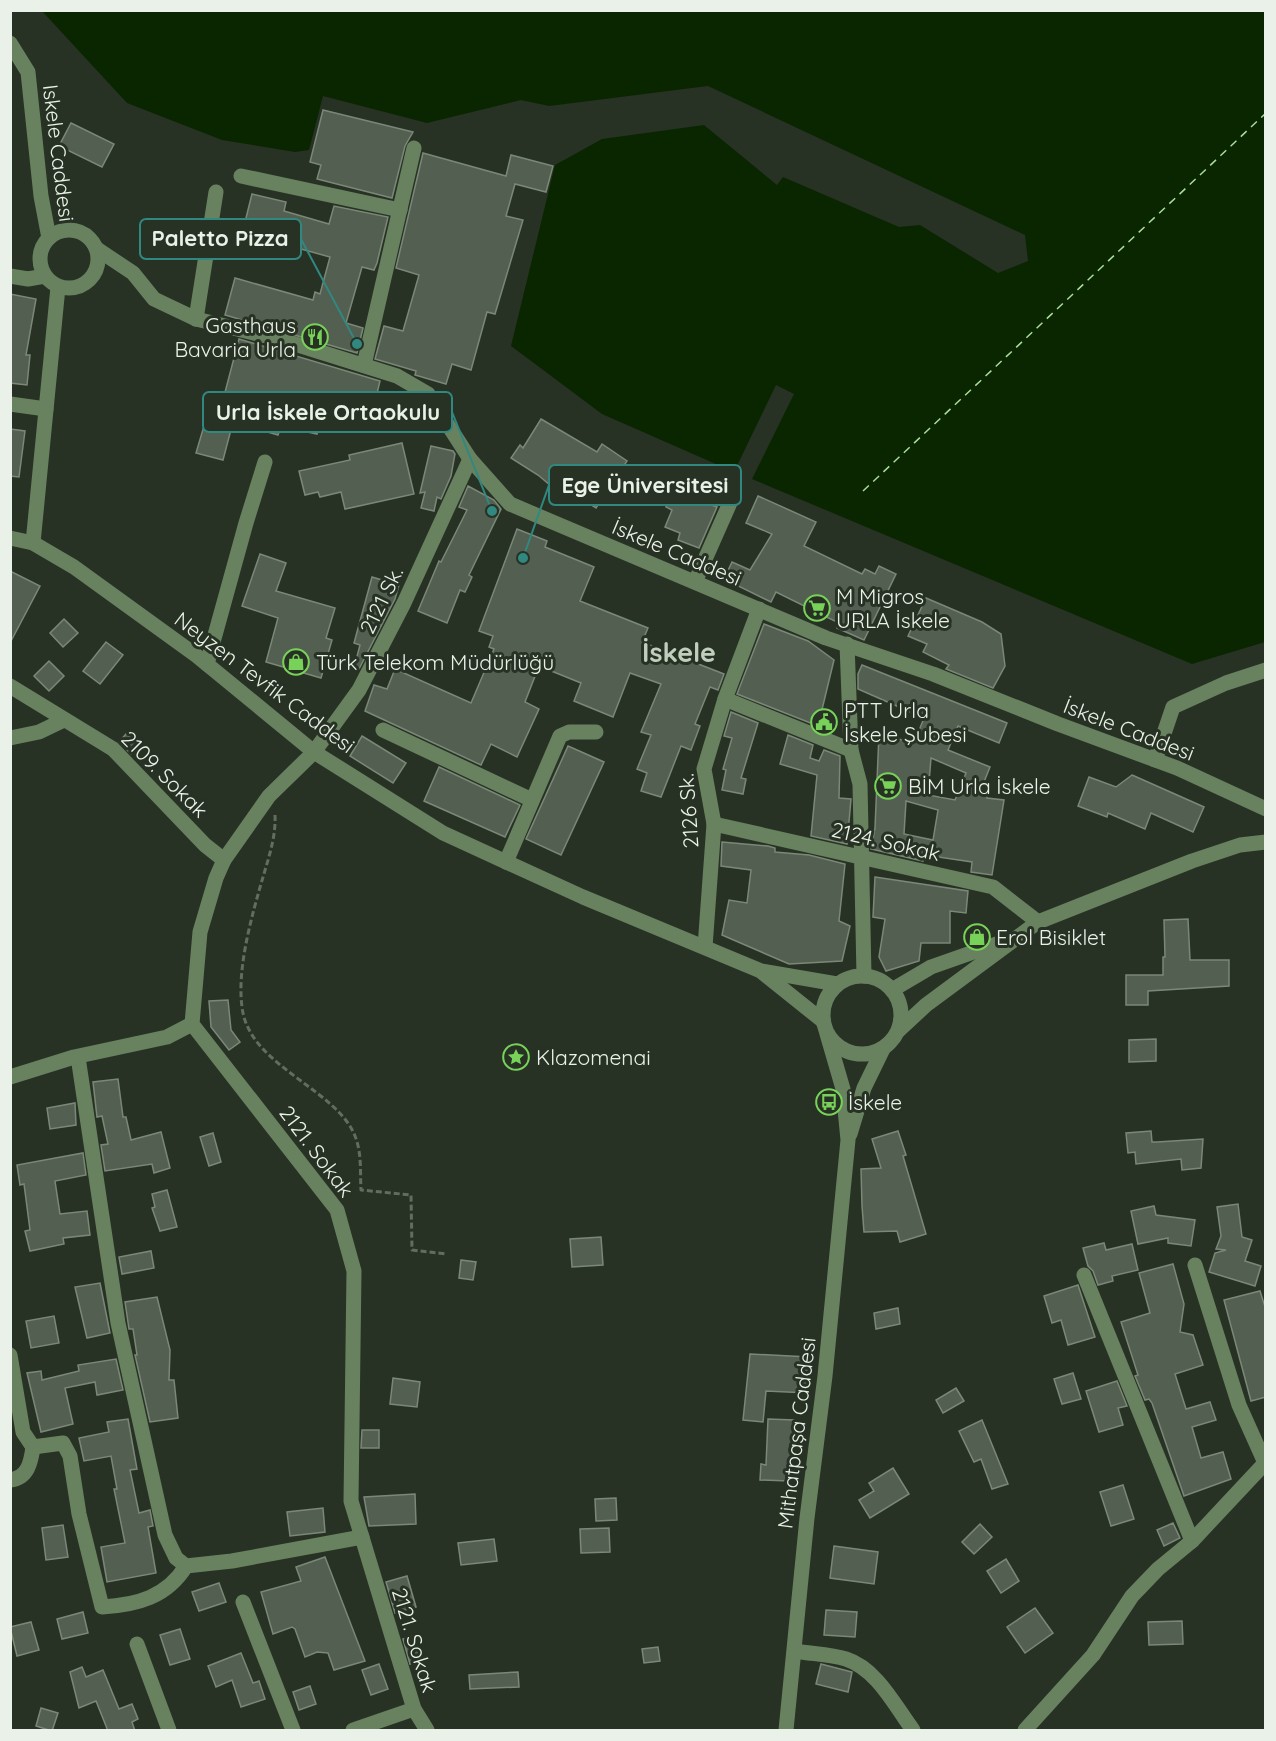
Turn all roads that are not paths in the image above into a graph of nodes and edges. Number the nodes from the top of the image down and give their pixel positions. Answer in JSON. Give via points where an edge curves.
{"nodes":[{"id":1,"x":10,"y":43,"type":"edge"},
{"id":2,"x":414,"y":148,"type":"dead end"},
{"id":3,"x":241,"y":176,"type":"dead end"},
{"id":4,"x":216,"y":192,"type":"dead end"},
{"id":5,"x":400,"y":210,"type":"junction"},
{"id":6,"x":49,"y":238,"type":"junction"},
{"id":7,"x":97,"y":249,"type":"junction"},
{"id":8,"x":10,"y":276,"type":"edge"},
{"id":9,"x":45,"y":276,"type":"junction"},
{"id":10,"x":58,"y":286,"type":"junction"},
{"id":11,"x":195,"y":319,"type":"junction"},
{"id":12,"x":364,"y":365,"type":"junction"},
{"id":13,"x":10,"y":404,"type":"edge"},
{"id":14,"x":45,"y":409,"type":"junction"},
{"id":15,"x":470,"y":459,"type":"junction"},
{"id":16,"x":266,"y":462,"type":"dead end"},
{"id":17,"x":733,"y":496,"type":"dead end"},
{"id":18,"x":10,"y":538,"type":"edge"},
{"id":19,"x":33,"y":543,"type":"junction"},
{"id":20,"x":695,"y":582,"type":"junction"},
{"id":21,"x":759,"y":609,"type":"junction"},
{"id":22,"x":847,"y":644,"type":"junction"},
{"id":23,"x":207,"y":664,"type":"junction"},
{"id":24,"x":1266,"y":670,"type":"edge"},
{"id":25,"x":10,"y":686,"type":"edge"},
{"id":26,"x":725,"y":699,"type":"junction"},
{"id":27,"x":64,"y":720,"type":"junction"},
{"id":28,"x":382,"y":730,"type":"dead end"},
{"id":29,"x":596,"y":732,"type":"dead end"},
{"id":30,"x":10,"y":738,"type":"edge"},
{"id":31,"x":851,"y":750,"type":"junction"},
{"id":32,"x":314,"y":752,"type":"junction"},
{"id":33,"x":1155,"y":760,"type":"junction"},
{"id":34,"x":532,"y":800,"type":"junction"},
{"id":35,"x":1266,"y":809,"type":"edge"},
{"id":36,"x":714,"y":824,"type":"junction"},
{"id":37,"x":1266,"y":842,"type":"edge"},
{"id":38,"x":860,"y":855,"type":"junction"},
{"id":39,"x":224,"y":860,"type":"junction"},
{"id":40,"x":506,"y":862,"type":"junction"},
{"id":41,"x":1038,"y":922,"type":"junction"},
{"id":42,"x":1017,"y":937,"type":"junction"},
{"id":43,"x":705,"y":947,"type":"junction"},
{"id":44,"x":761,"y":971,"type":"junction"},
{"id":45,"x":864,"y":976,"type":"junction"},
{"id":46,"x":837,"y":984,"type":"junction"},
{"id":47,"x":892,"y":990,"type":"junction"},
{"id":48,"x":192,"y":1024,"type":"junction"},
{"id":49,"x":825,"y":1028,"type":"junction"},
{"id":50,"x":898,"y":1031,"type":"junction"},
{"id":51,"x":883,"y":1048,"type":"junction"},
{"id":52,"x":78,"y":1057,"type":"junction"},
{"id":53,"x":10,"y":1077,"type":"edge"},
{"id":54,"x":848,"y":1140,"type":"junction"},
{"id":55,"x":1195,"y":1265,"type":"dead end"},
{"id":56,"x":1084,"y":1275,"type":"dead end"},
{"id":57,"x":10,"y":1355,"type":"edge"},
{"id":58,"x":33,"y":1447,"type":"junction"},
{"id":59,"x":1265,"y":1463,"type":"edge"},
{"id":60,"x":10,"y":1480,"type":"edge"},
{"id":61,"x":362,"y":1537,"type":"junction"},
{"id":62,"x":1192,"y":1541,"type":"junction"},
{"id":63,"x":186,"y":1566,"type":"junction"},
{"id":64,"x":243,"y":1602,"type":"dead end"},
{"id":65,"x":136,"y":1644,"type":"dead end"},
{"id":66,"x":795,"y":1651,"type":"junction"},
{"id":67,"x":414,"y":1709,"type":"junction"},
{"id":68,"x":169,"y":1731,"type":"edge"},
{"id":69,"x":293,"y":1731,"type":"edge"},
{"id":70,"x":353,"y":1731,"type":"edge"},
{"id":71,"x":428,"y":1731,"type":"edge"},
{"id":72,"x":786,"y":1731,"type":"edge"},
{"id":73,"x":913,"y":1731,"type":"edge"},
{"id":74,"x":1026,"y":1731,"type":"edge"}],
"edges":[{"from":1,"to":6,"type":"street","name":"Iskele Caddesi","via":[[28,72]]},
{"from":2,"to":5,"type":"street"},
{"from":3,"to":5,"type":"street"},
{"from":4,"to":11,"type":"street"},
{"from":5,"to":12,"type":"street"},
{"from":6,"to":7,"type":"street","via":[[72,230],[88,236]]},
{"from":6,"to":9,"type":"street","via":[[39,260]]},
{"from":7,"to":10,"type":"street","via":[[98,266],[89,280],[74,288]]},
{"from":7,"to":11,"type":"street","name":"İskele Caddesi","via":[[133,273],[154,299]]},
{"from":8,"to":9,"type":"street"},
{"from":9,"to":10,"type":"street"},
{"from":10,"to":14,"type":"street"},
{"from":11,"to":12,"type":"street","name":"İskele Caddesi"},
{"from":12,"to":15,"type":"street","name":"İskele Caddesi","via":[[397,376],[428,394]]},
{"from":13,"to":14,"type":"street"},
{"from":14,"to":19,"type":"street"},
{"from":15,"to":20,"type":"street","name":"İskele Caddesi","via":[[510,504]]},
{"from":15,"to":32,"type":"street","name":"2121 Sk.","via":[[359,690]]},
{"from":16,"to":23,"type":"street"},
{"from":17,"to":20,"type":"street"},
{"from":18,"to":19,"type":"street","name":"Neyzen Tevfik Caddesi"},
{"from":19,"to":23,"type":"street","name":"Neyzen Tevfik Caddesi","via":[[74,567]]},
{"from":20,"to":21,"type":"street","name":"İskele Caddesi"},
{"from":21,"to":22,"type":"street","name":"İskele Caddesi"},
{"from":21,"to":26,"type":"street","name":"2126 Sk."},
{"from":22,"to":31,"type":"street"},
{"from":22,"to":33,"type":"street","name":"İskele Caddesi"},
{"from":23,"to":32,"type":"street","name":"Neyzen Tevfik Caddesi"},
{"from":24,"to":33,"type":"street","via":[[1166,704]]},
{"from":25,"to":27,"type":"street","name":"2109. Sokak"},
{"from":26,"to":31,"type":"street"},
{"from":26,"to":36,"type":"street","name":"2126 Sk.","via":[[704,769]]},
{"from":27,"to":30,"type":"street","via":[[39,732]]},
{"from":27,"to":39,"type":"street","name":"2109. Sokak","via":[[113,749]]},
{"from":28,"to":34,"type":"street"},
{"from":29,"to":34,"type":"street","via":[[560,736]]},
{"from":31,"to":38,"type":"street","via":[[860,784]]},
{"from":32,"to":39,"type":"street","via":[[269,796]]},
{"from":32,"to":40,"type":"street","name":"Neyzen Tevfik Caddesi","via":[[443,833]]},
{"from":33,"to":35,"type":"street","name":"İskele Caddesi"},
{"from":34,"to":40,"type":"street"},
{"from":36,"to":38,"type":"street","name":"2124. Sokak"},
{"from":36,"to":43,"type":"street","name":"2126 Sk."},
{"from":37,"to":41,"type":"street","via":[[1240,845],[1192,861]]},
{"from":38,"to":41,"type":"street","name":"2124. Sokak","via":[[993,887]]},
{"from":38,"to":45,"type":"street"},
{"from":39,"to":48,"type":"street","via":[[200,932]]},
{"from":40,"to":43,"type":"street","name":"Neyzen Tevfik Caddesi"},
{"from":41,"to":42,"type":"street"},
{"from":42,"to":47,"type":"street","via":[[931,967]]},
{"from":42,"to":50,"type":"street","via":[[926,1005]]},
{"from":43,"to":44,"type":"street","name":"Neyzen Tevfik Caddesi"},
{"from":44,"to":46,"type":"street"},
{"from":44,"to":49,"type":"street"},
{"from":45,"to":46,"type":"street"},
{"from":45,"to":47,"type":"street","via":[[884,982]]},
{"from":46,"to":49,"type":"street","via":[[825,1001]]},
{"from":47,"to":50,"type":"street","via":[[901,1010]]},
{"from":48,"to":52,"type":"street","via":[[167,1037]]},
{"from":48,"to":61,"type":"street","name":"2121. Sokak","via":[[337,1210],[354,1271],[351,1501]]},
{"from":49,"to":51,"type":"street","via":[[835,1044],[852,1053],[871,1053]]},
{"from":49,"to":54,"type":"street","via":[[843,1089]]},
{"from":50,"to":51,"type":"street"},
{"from":51,"to":54,"type":"street","via":[[864,1088]]},
{"from":52,"to":53,"type":"street"},
{"from":52,"to":63,"type":"street","via":[[118,1323],[165,1536],[176,1558]]},
{"from":54,"to":66,"type":"street","name":"Mithatpaşa Caddesi"},
{"from":55,"to":59,"type":"street","via":[[1239,1404]]},
{"from":56,"to":62,"type":"street"},
{"from":57,"to":58,"type":"street","via":[[23,1432]]},
{"from":58,"to":60,"type":"street","via":[[29,1467]]},
{"from":58,"to":63,"type":"street","via":[[63,1443],[70,1456],[79,1514],[102,1607],[161,1594]]},
{"from":59,"to":62,"type":"street"},
{"from":61,"to":63,"type":"street"},
{"from":61,"to":67,"type":"street","name":"2121. Sokak"},
{"from":62,"to":74,"type":"street","via":[[1132,1596],[1093,1654]]},
{"from":64,"to":69,"type":"street"},
{"from":65,"to":68,"type":"street"},
{"from":66,"to":72,"type":"street","name":"Mithatpaşa Caddesi"},
{"from":66,"to":73,"type":"street","via":[[856,1663],[874,1678]]},
{"from":67,"to":70,"type":"street"},
{"from":67,"to":71,"type":"street","name":"2121. Sokak"}]}
